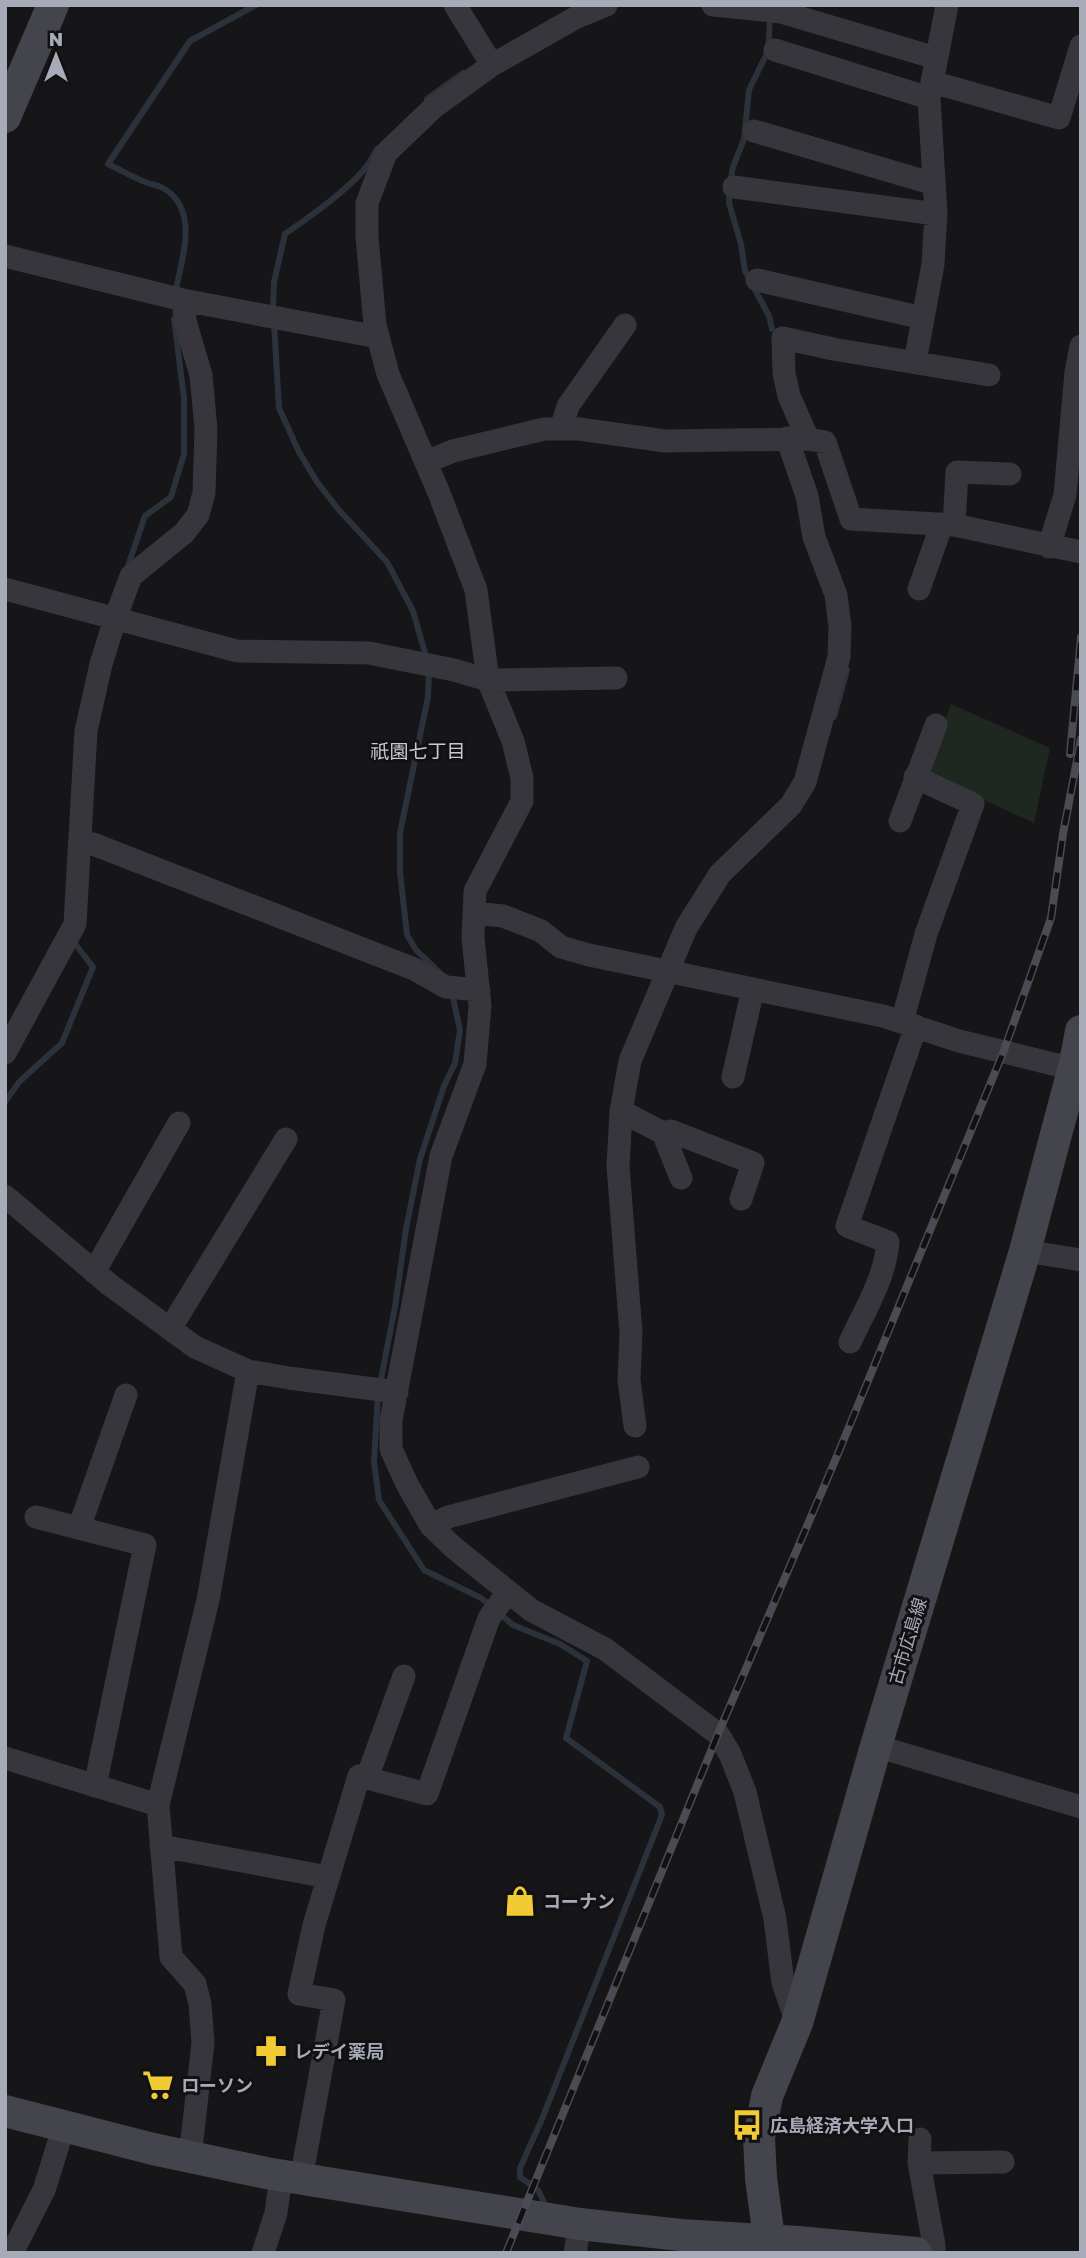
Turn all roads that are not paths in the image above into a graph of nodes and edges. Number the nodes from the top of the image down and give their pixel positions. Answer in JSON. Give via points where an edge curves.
{"nodes":[{"id":1,"x":53,"y":5,"type":"edge"},
{"id":2,"x":455,"y":5,"type":"edge"},
{"id":3,"x":606,"y":5,"type":"edge"},
{"id":4,"x":713,"y":5,"type":"edge"},
{"id":5,"x":947,"y":5,"type":"edge"},
{"id":6,"x":1081,"y":46,"type":"edge"},
{"id":7,"x":775,"y":50,"type":"dead end"},
{"id":8,"x":936,"y":58,"type":"junction"},
{"id":9,"x":492,"y":65,"type":"junction"},
{"id":10,"x":930,"y":90,"type":"junction"},
{"id":11,"x":5,"y":117,"type":"edge"},
{"id":12,"x":754,"y":131,"type":"dead end"},
{"id":13,"x":934,"y":184,"type":"junction"},
{"id":14,"x":734,"y":187,"type":"dead end"},
{"id":15,"x":936,"y":214,"type":"junction"},
{"id":16,"x":5,"y":256,"type":"edge"},
{"id":17,"x":757,"y":280,"type":"dead end"},
{"id":18,"x":183,"y":300,"type":"junction"},
{"id":19,"x":923,"y":318,"type":"junction"},
{"id":20,"x":625,"y":324,"type":"dead end"},
{"id":21,"x":378,"y":337,"type":"junction"},
{"id":22,"x":1081,"y":346,"type":"edge"},
{"id":23,"x":915,"y":362,"type":"junction"},
{"id":24,"x":989,"y":375,"type":"dead end"},
{"id":25,"x":561,"y":429,"type":"junction"},
{"id":26,"x":798,"y":439,"type":"junction"},
{"id":27,"x":426,"y":462,"type":"junction"},
{"id":28,"x":1010,"y":474,"type":"dead end"},
{"id":29,"x":948,"y":524,"type":"junction"},
{"id":30,"x":1049,"y":547,"type":"junction"},
{"id":31,"x":1081,"y":552,"type":"edge"},
{"id":32,"x":5,"y":589,"type":"edge"},
{"id":33,"x":919,"y":589,"type":"dead end"},
{"id":34,"x":115,"y":619,"type":"junction"},
{"id":35,"x":616,"y":678,"type":"dead end"},
{"id":36,"x":488,"y":680,"type":"junction"},
{"id":37,"x":936,"y":725,"type":"dead end"},
{"id":38,"x":915,"y":776,"type":"junction"},
{"id":39,"x":900,"y":821,"type":"dead end"},
{"id":40,"x":80,"y":844,"type":"junction"},
{"id":41,"x":474,"y":914,"type":"junction"},
{"id":42,"x":669,"y":972,"type":"junction"},
{"id":43,"x":753,"y":989,"type":"junction"},
{"id":44,"x":479,"y":990,"type":"junction"},
{"id":45,"x":909,"y":1024,"type":"junction"},
{"id":46,"x":1081,"y":1031,"type":"edge"},
{"id":47,"x":5,"y":1053,"type":"edge"},
{"id":48,"x":1078,"y":1064,"type":"edge"},
{"id":49,"x":733,"y":1077,"type":"dead end"},
{"id":50,"x":621,"y":1111,"type":"junction"},
{"id":51,"x":179,"y":1123,"type":"dead end"},
{"id":52,"x":663,"y":1133,"type":"junction"},
{"id":53,"x":286,"y":1139,"type":"dead end"},
{"id":54,"x":681,"y":1178,"type":"dead end"},
{"id":55,"x":5,"y":1196,"type":"edge"},
{"id":56,"x":741,"y":1199,"type":"dead end"},
{"id":57,"x":1025,"y":1251,"type":"junction"},
{"id":58,"x":1081,"y":1260,"type":"edge"},
{"id":59,"x":94,"y":1272,"type":"junction"},
{"id":60,"x":170,"y":1329,"type":"junction"},
{"id":61,"x":850,"y":1342,"type":"dead end"},
{"id":62,"x":248,"y":1371,"type":"junction"},
{"id":63,"x":397,"y":1392,"type":"junction"},
{"id":64,"x":126,"y":1395,"type":"dead end"},
{"id":65,"x":635,"y":1426,"type":"dead end"},
{"id":66,"x":638,"y":1466,"type":"dead end"},
{"id":67,"x":36,"y":1517,"type":"dead end"},
{"id":68,"x":431,"y":1526,"type":"junction"},
{"id":69,"x":79,"y":1528,"type":"junction"},
{"id":70,"x":508,"y":1592,"type":"junction"},
{"id":71,"x":404,"y":1676,"type":"dead end"},
{"id":72,"x":876,"y":1746,"type":"junction"},
{"id":73,"x":5,"y":1758,"type":"edge"},
{"id":74,"x":367,"y":1778,"type":"junction"},
{"id":75,"x":96,"y":1786,"type":"junction"},
{"id":76,"x":158,"y":1805,"type":"junction"},
{"id":77,"x":1081,"y":1807,"type":"edge"},
{"id":78,"x":161,"y":1846,"type":"junction"},
{"id":79,"x":328,"y":1877,"type":"junction"},
{"id":80,"x":797,"y":2023,"type":"junction"},
{"id":81,"x":5,"y":2111,"type":"edge"},
{"id":82,"x":64,"y":2126,"type":"junction"},
{"id":83,"x":920,"y":2139,"type":"dead end"},
{"id":84,"x":190,"y":2157,"type":"junction"},
{"id":85,"x":1003,"y":2162,"type":"dead end"},
{"id":86,"x":919,"y":2163,"type":"junction"},
{"id":87,"x":291,"y":2178,"type":"junction"},
{"id":88,"x":577,"y":2238,"type":"edge"},
{"id":89,"x":770,"y":2246,"type":"edge"},
{"id":90,"x":12,"y":2253,"type":"edge"},
{"id":91,"x":263,"y":2253,"type":"edge"},
{"id":92,"x":916,"y":2253,"type":"edge"},
{"id":93,"x":934,"y":2253,"type":"edge"}],
"edges":[{"from":1,"to":11,"type":"main road"},
{"from":2,"to":9,"type":"street"},
{"from":3,"to":9,"type":"street"},
{"from":4,"to":8,"type":"street","via":[[781,12]]},
{"from":5,"to":8,"type":"street"},
{"from":6,"to":10,"type":"street","via":[[1059,118]]},
{"from":7,"to":10,"type":"street"},
{"from":8,"to":10,"type":"street"},
{"from":9,"to":21,"type":"street","via":[[433,107],[386,153],[367,202]]},
{"from":10,"to":13,"type":"street"},
{"from":12,"to":13,"type":"street"},
{"from":13,"to":15,"type":"street"},
{"from":14,"to":15,"type":"street"},
{"from":15,"to":19,"type":"street"},
{"from":16,"to":18,"type":"street"},
{"from":17,"to":19,"type":"street"},
{"from":18,"to":21,"type":"street"},
{"from":18,"to":34,"type":"street","via":[[201,375],[206,429],[204,493],[198,515],[184,533],[131,576]]},
{"from":19,"to":23,"type":"street"},
{"from":20,"to":25,"type":"street","via":[[568,406]]},
{"from":21,"to":27,"type":"street","via":[[388,374]]},
{"from":22,"to":30,"type":"street","via":[[1065,495]]},
{"from":23,"to":24,"type":"street"},
{"from":23,"to":26,"type":"street","via":[[783,338],[784,373]]},
{"from":25,"to":26,"type":"street","via":[[665,441]]},
{"from":25,"to":27,"type":"street","via":[[453,451]]},
{"from":26,"to":29,"type":"street","via":[[825,442],[851,519]]},
{"from":26,"to":42,"type":"street","via":[[814,537],[836,595],[839,657],[805,782],[791,806],[720,874],[686,928]]},
{"from":27,"to":36,"type":"street","via":[[476,590]]},
{"from":28,"to":29,"type":"street","via":[[957,472]]},
{"from":29,"to":30,"type":"street"},
{"from":29,"to":33,"type":"street"},
{"from":30,"to":31,"type":"street"},
{"from":32,"to":34,"type":"street"},
{"from":34,"to":36,"type":"street","via":[[237,651],[369,653]]},
{"from":34,"to":40,"type":"street","via":[[86,731]]},
{"from":35,"to":36,"type":"street"},
{"from":36,"to":41,"type":"street","via":[[513,741],[522,801],[475,891]]},
{"from":37,"to":38,"type":"street"},
{"from":38,"to":39,"type":"street"},
{"from":38,"to":45,"type":"street","via":[[973,804],[926,934]]},
{"from":40,"to":44,"type":"street","via":[[93,845],[414,969],[446,987]]},
{"from":40,"to":47,"type":"street","via":[[75,924]]},
{"from":41,"to":42,"type":"street","via":[[503,916],[541,931],[561,947]]},
{"from":41,"to":44,"type":"street"},
{"from":42,"to":43,"type":"street"},
{"from":42,"to":50,"type":"street","via":[[630,1061]]},
{"from":43,"to":45,"type":"street"},
{"from":43,"to":49,"type":"street"},
{"from":44,"to":63,"type":"street","via":[[475,1064],[441,1156]]},
{"from":45,"to":48,"type":"street","via":[[1056,1065]]},
{"from":45,"to":61,"type":"street","via":[[847,1226],[888,1242],[875,1292]]},
{"from":46,"to":48,"type":"main road","name":"古市広島線"},
{"from":48,"to":57,"type":"main road","name":"古市広島線"},
{"from":50,"to":52,"type":"street"},
{"from":50,"to":65,"type":"street","via":[[618,1166]]},
{"from":51,"to":59,"type":"street"},
{"from":52,"to":54,"type":"street"},
{"from":52,"to":56,"type":"street","via":[[671,1131],[753,1163]]},
{"from":53,"to":60,"type":"street"},
{"from":55,"to":59,"type":"street"},
{"from":57,"to":58,"type":"street"},
{"from":57,"to":72,"type":"main road","name":"古市広島線"},
{"from":59,"to":60,"type":"street"},
{"from":60,"to":62,"type":"street","via":[[195,1347]]},
{"from":62,"to":63,"type":"street"},
{"from":62,"to":76,"type":"street","via":[[208,1600]]},
{"from":63,"to":68,"type":"street","via":[[391,1449]]},
{"from":64,"to":69,"type":"street"},
{"from":66,"to":68,"type":"street","via":[[448,1517]]},
{"from":67,"to":69,"type":"street"},
{"from":68,"to":70,"type":"street"},
{"from":69,"to":75,"type":"street","via":[[145,1545]]},
{"from":70,"to":74,"type":"street","via":[[489,1618],[427,1794]]},
{"from":70,"to":80,"type":"street","via":[[531,1611],[605,1649],[718,1734],[745,1792],[775,1919],[783,1983]]},
{"from":71,"to":74,"type":"street"},
{"from":72,"to":77,"type":"street"},
{"from":72,"to":80,"type":"main road","name":"古市広島線"},
{"from":73,"to":75,"type":"street"},
{"from":74,"to":79,"type":"street","via":[[359,1776]]},
{"from":75,"to":76,"type":"street"},
{"from":76,"to":78,"type":"street"},
{"from":78,"to":79,"type":"street"},
{"from":78,"to":84,"type":"street","via":[[171,1957],[194,1984],[200,2004],[203,2043]]},
{"from":79,"to":87,"type":"street","via":[[299,1994],[334,2000]]},
{"from":80,"to":89,"type":"main road","name":"古市広島線","via":[[767,2096],[760,2138]]},
{"from":81,"to":82,"type":"main road"},
{"from":82,"to":84,"type":"main road"},
{"from":82,"to":90,"type":"street","via":[[44,2190]]},
{"from":83,"to":86,"type":"street"},
{"from":84,"to":87,"type":"main road"},
{"from":85,"to":86,"type":"street"},
{"from":86,"to":93,"type":"street"},
{"from":87,"to":88,"type":"main road"},
{"from":87,"to":91,"type":"street"},
{"from":88,"to":89,"type":"main road","via":[[681,2235]]},
{"from":89,"to":92,"type":"main road"}]}
